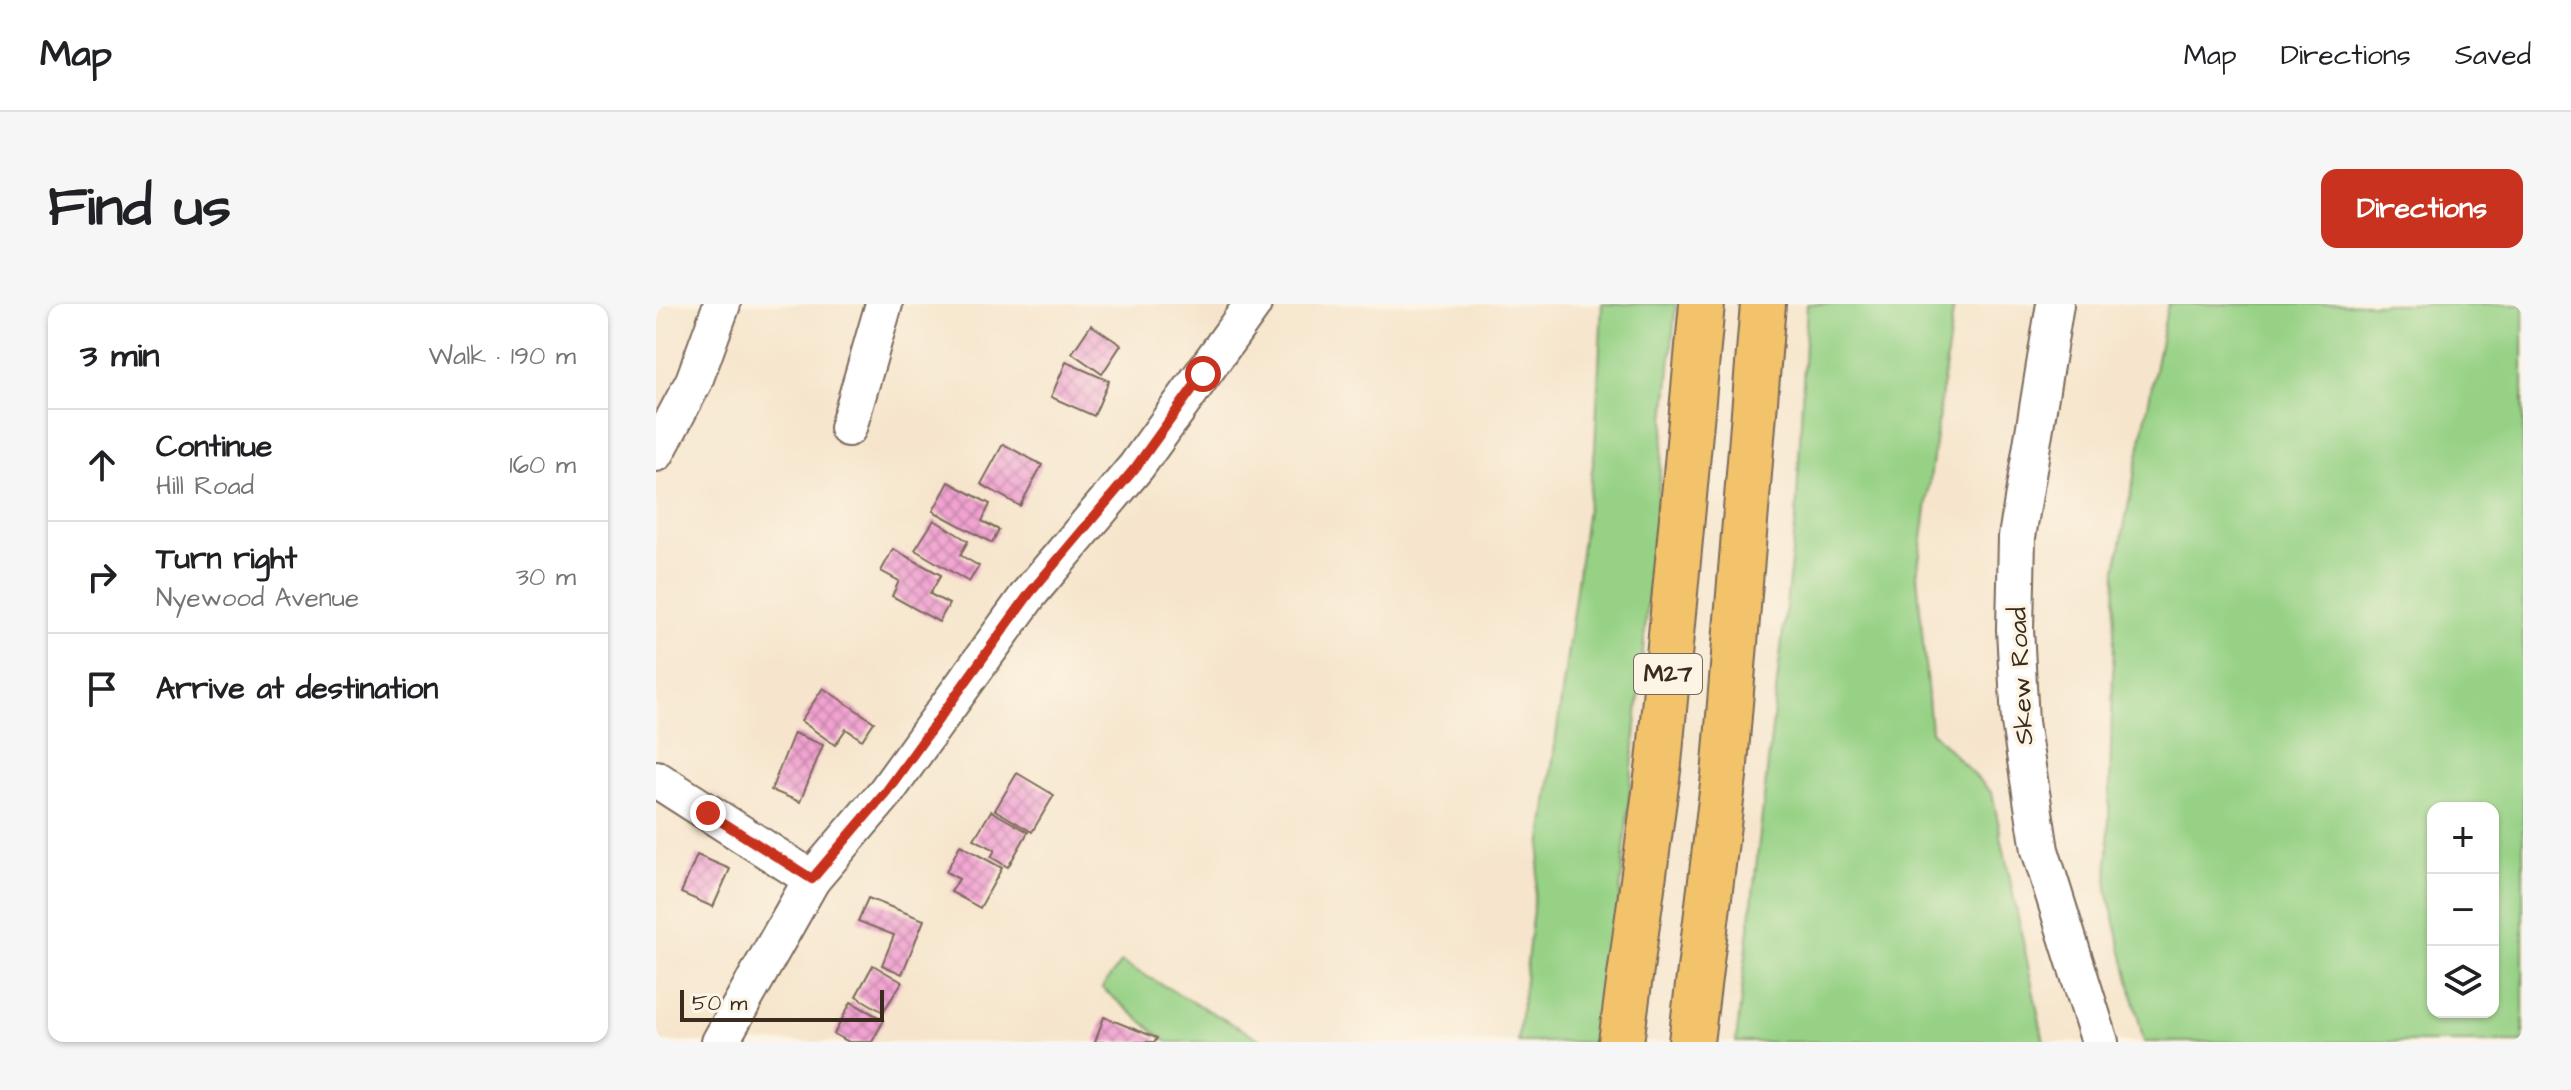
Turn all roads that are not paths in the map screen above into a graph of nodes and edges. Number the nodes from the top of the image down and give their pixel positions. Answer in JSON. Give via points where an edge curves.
{"nodes":[{"id":1,"x":722,"y":304,"type":"edge"},
{"id":2,"x":884,"y":304,"type":"edge"},
{"id":3,"x":1253,"y":304,"type":"edge"},
{"id":4,"x":1702,"y":304,"type":"edge"},
{"id":5,"x":1763,"y":304,"type":"edge"},
{"id":6,"x":2055,"y":304,"type":"edge"},
{"id":7,"x":848,"y":428,"type":"dead end"},
{"id":8,"x":656,"y":453,"type":"edge"},
{"id":9,"x":656,"y":779,"type":"edge"},
{"id":10,"x":812,"y":879,"type":"junction"},
{"id":11,"x":724,"y":1041,"type":"edge"},
{"id":12,"x":1621,"y":1042,"type":"edge"},
{"id":13,"x":1691,"y":1042,"type":"edge"},
{"id":14,"x":2100,"y":1042,"type":"edge"}],
"edges":[{"from":1,"to":8,"type":"street","via":[[694,381]]},
{"from":2,"to":7,"type":"street"},
{"from":3,"to":10,"type":"street","via":[[1136,467],[1029,594],[886,792]]},
{"from":4,"to":12,"type":"highway","number":"M27","via":[[1659,763]]},
{"from":5,"to":13,"type":"highway","number":"M27","via":[[1724,776]]},
{"from":6,"to":14,"type":"street","name":"Skew Road","via":[[2017,537],[2020,722],[2040,850]]},
{"from":9,"to":10,"type":"street"},
{"from":10,"to":11,"type":"street"}]}
